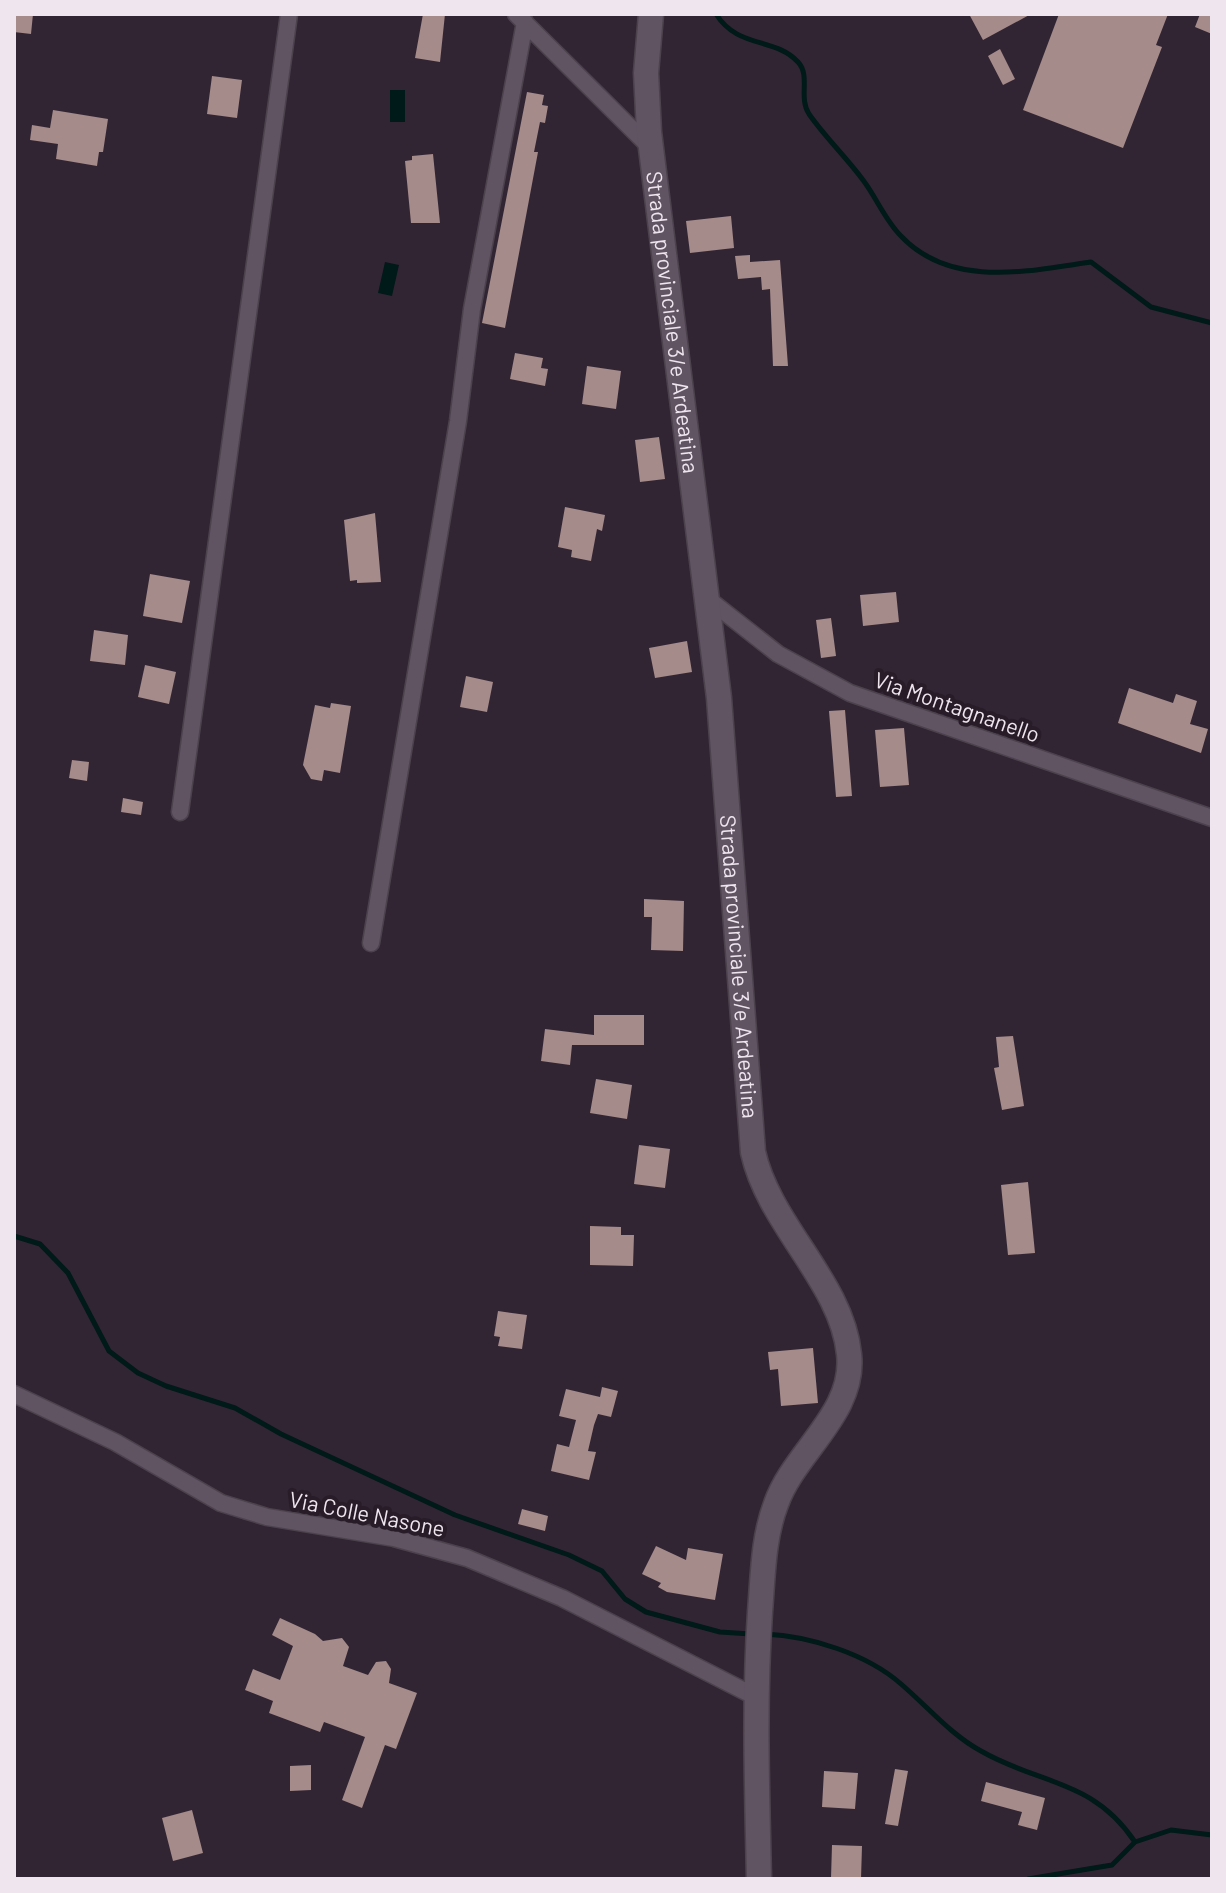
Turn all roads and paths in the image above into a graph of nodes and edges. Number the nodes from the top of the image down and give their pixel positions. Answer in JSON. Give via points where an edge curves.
{"nodes":[{"id":1,"x":289,"y":14,"type":"edge"},
{"id":2,"x":651,"y":14,"type":"edge"},
{"id":3,"x":521,"y":18,"type":"edge"},
{"id":4,"x":651,"y":148,"type":"junction"},
{"id":5,"x":708,"y":599,"type":"junction"},
{"id":6,"x":180,"y":812,"type":"dead end"},
{"id":7,"x":1212,"y":818,"type":"edge"},
{"id":8,"x":371,"y":943,"type":"dead end"},
{"id":9,"x":14,"y":1394,"type":"edge"},
{"id":10,"x":756,"y":1697,"type":"junction"},
{"id":11,"x":759,"y":1879,"type":"edge"}],
"edges":[{"from":1,"to":6,"type":"street"},
{"from":2,"to":4,"type":"main road","name":"Strada provinciale 3/e Ardeatina","via":[[646,73]]},
{"from":3,"to":4,"type":"street"},
{"from":3,"to":8,"type":"street"},
{"from":4,"to":5,"type":"main road","name":"Strada provinciale 3/e Ardeatina"},
{"from":5,"to":7,"type":"street","name":"Via Montagnanello","via":[[778,654],[850,693]]},
{"from":5,"to":10,"type":"main road","name":"Strada provinciale 3/e Ardeatina","via":[[753,1152],[770,1199],[838,1315],[850,1356],[840,1402],[788,1478],[774,1509],[765,1546]]},
{"from":9,"to":10,"type":"street","name":"Via Colle Nasone","via":[[115,1442],[221,1503],[267,1517],[394,1538],[494,1568]]},
{"from":10,"to":11,"type":"main road","name":"Strada provinciale 3/e Ardeatina"}]}
